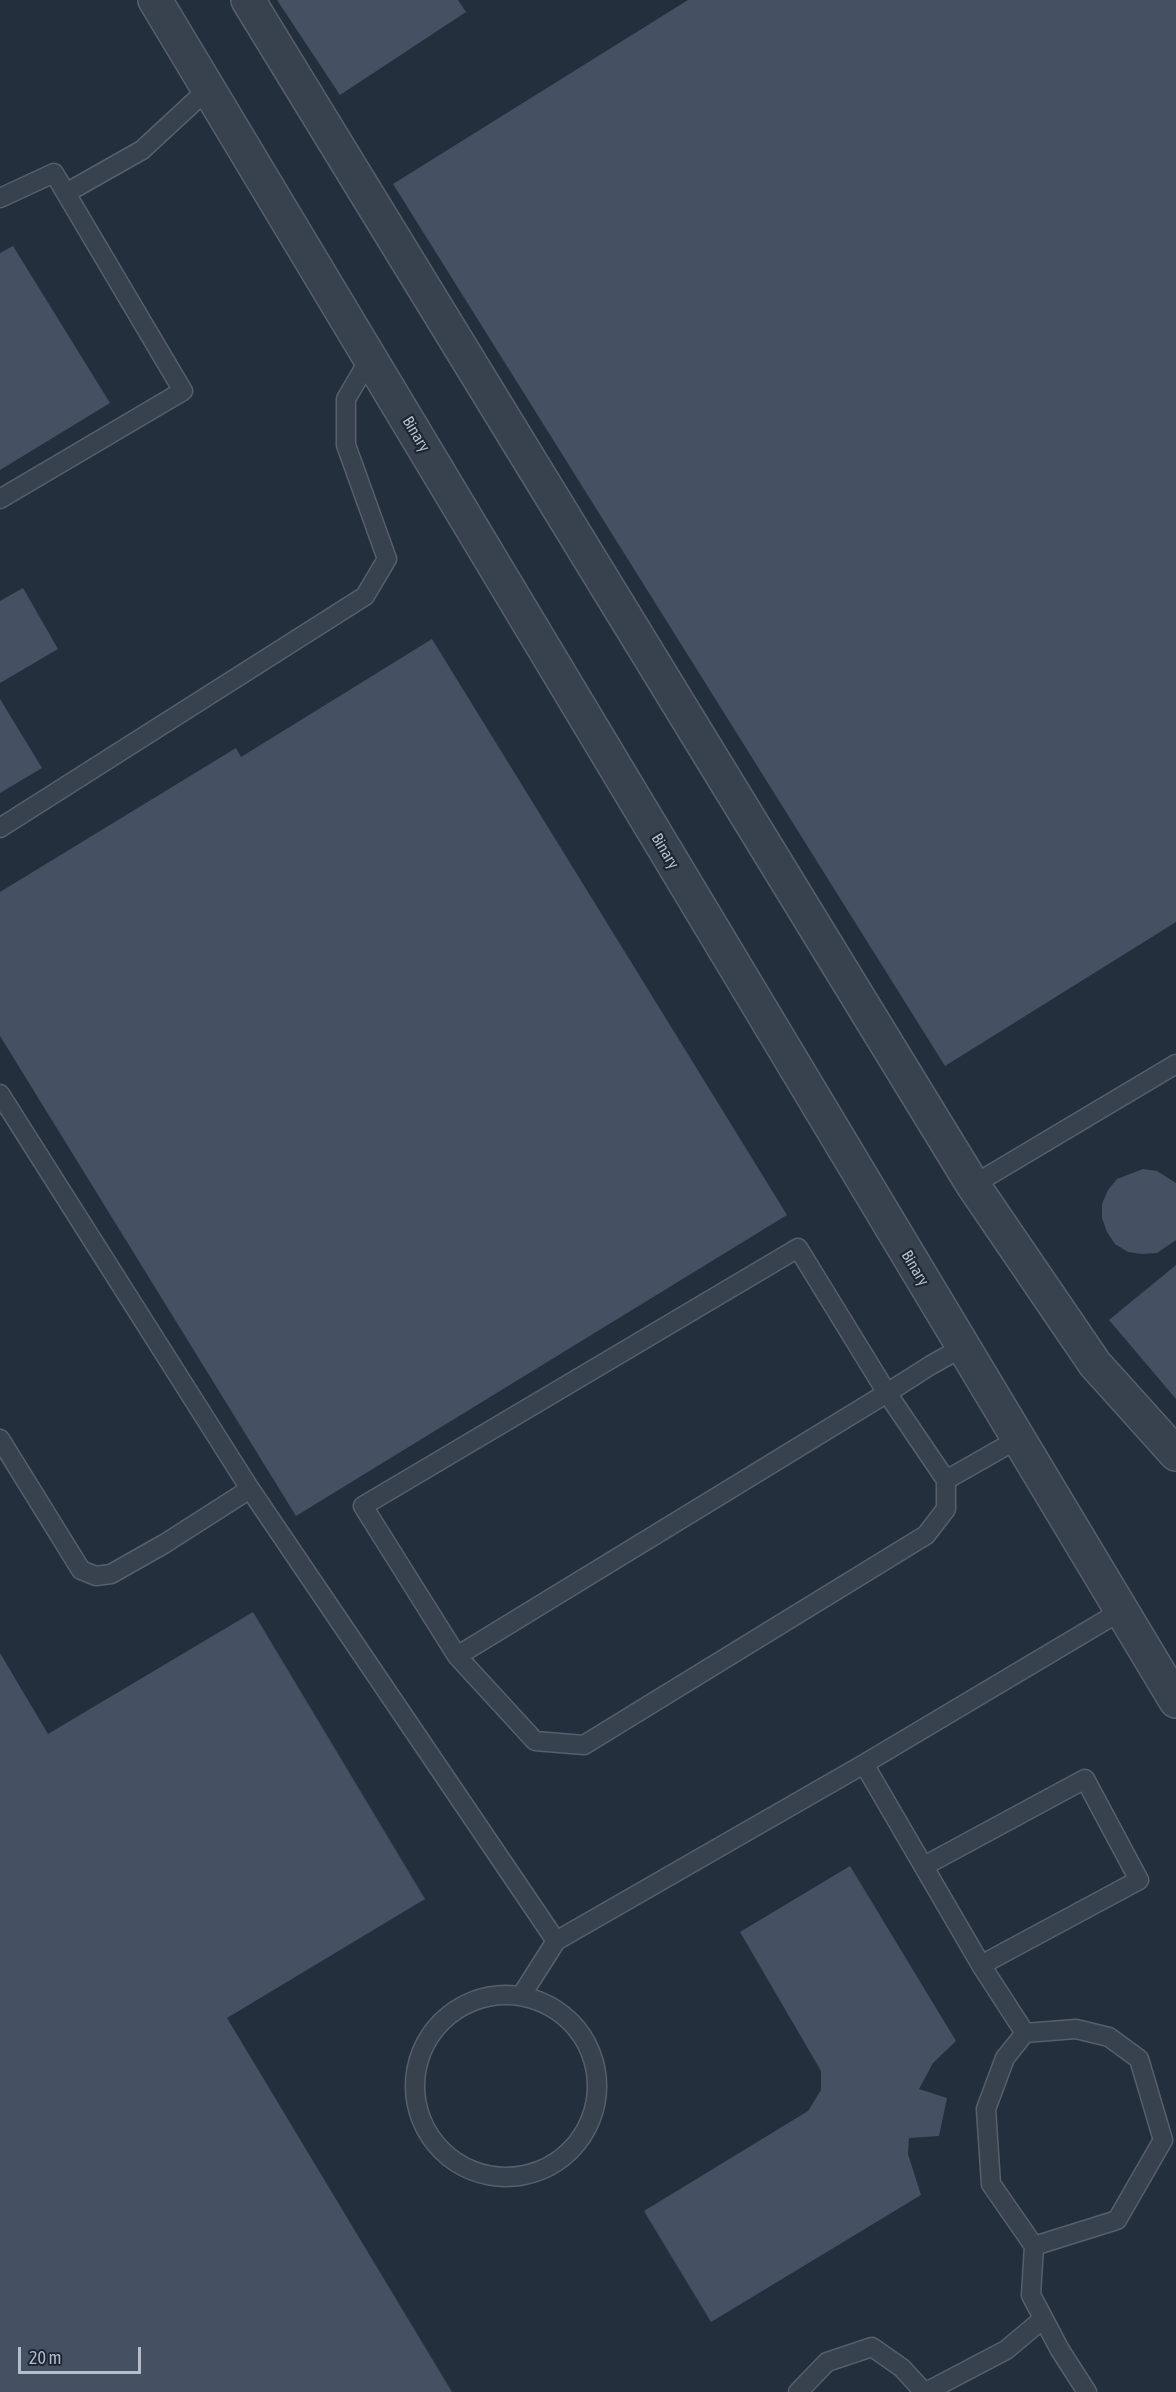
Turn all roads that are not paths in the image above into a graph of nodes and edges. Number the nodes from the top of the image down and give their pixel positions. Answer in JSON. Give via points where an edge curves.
{"nodes":[{"id":1,"x":155,"y":0,"type":"edge"},
{"id":2,"x":248,"y":0,"type":"edge"},
{"id":3,"x":208,"y":88,"type":"junction"},
{"id":4,"x":66,"y":193,"type":"junction"},
{"id":5,"x":0,"y":198,"type":"edge"},
{"id":6,"x":370,"y":358,"type":"junction"},
{"id":7,"x":0,"y":499,"type":"edge"},
{"id":8,"x":0,"y":828,"type":"edge"},
{"id":9,"x":1176,"y":1064,"type":"edge"},
{"id":10,"x":0,"y":1094,"type":"edge"},
{"id":11,"x":974,"y":1185,"type":"junction"},
{"id":12,"x":963,"y":1347,"type":"junction"},
{"id":13,"x":887,"y":1393,"type":"junction"},
{"id":14,"x":1018,"y":1438,"type":"junction"},
{"id":15,"x":0,"y":1439,"type":"edge"},
{"id":16,"x":1176,"y":1454,"type":"edge"},
{"id":17,"x":946,"y":1480,"type":"junction"},
{"id":18,"x":250,"y":1489,"type":"junction"},
{"id":19,"x":1121,"y":1611,"type":"junction"},
{"id":20,"x":457,"y":1656,"type":"junction"},
{"id":21,"x":1176,"y":1701,"type":"edge"},
{"id":22,"x":864,"y":1764,"type":"junction"},
{"id":23,"x":924,"y":1866,"type":"junction"},
{"id":24,"x":556,"y":1941,"type":"junction"},
{"id":25,"x":981,"y":1965,"type":"junction"},
{"id":26,"x":521,"y":1996,"type":"junction"},
{"id":27,"x":1025,"y":2033,"type":"junction"},
{"id":28,"x":1034,"y":2246,"type":"junction"},
{"id":29,"x":1042,"y":2319,"type":"junction"},
{"id":30,"x":798,"y":2392,"type":"edge"},
{"id":31,"x":925,"y":2392,"type":"edge"},
{"id":32,"x":1088,"y":2392,"type":"edge"}],
"edges":[{"from":1,"to":3,"type":"street","name":"Binary"},
{"from":2,"to":11,"type":"street"},
{"from":3,"to":4,"type":"lane","via":[[142,150]]},
{"from":3,"to":6,"type":"street","name":"Binary"},
{"from":4,"to":5,"type":"lane","via":[[54,173]]},
{"from":4,"to":7,"type":"lane","via":[[183,391]]},
{"from":6,"to":8,"type":"lane","via":[[346,399],[346,445],[387,559],[365,596]]},
{"from":6,"to":12,"type":"street","name":"Binary"},
{"from":9,"to":11,"type":"lane"},
{"from":10,"to":18,"type":"lane"},
{"from":11,"to":16,"type":"street","via":[[1095,1365]]},
{"from":12,"to":13,"type":"lane"},
{"from":12,"to":14,"type":"street","name":"Binary"},
{"from":13,"to":17,"type":"lane"},
{"from":13,"to":20,"type":"lane"},
{"from":13,"to":20,"type":"lane","via":[[798,1248],[363,1506]]},
{"from":14,"to":17,"type":"lane"},
{"from":14,"to":19,"type":"street","name":"Binary"},
{"from":15,"to":18,"type":"lane","via":[[81,1570],[96,1576],[111,1574]]},
{"from":17,"to":20,"type":"lane","via":[[946,1509],[926,1536],[584,1745],[535,1741]]},
{"from":18,"to":24,"type":"lane"},
{"from":19,"to":21,"type":"street","name":"Binary"},
{"from":19,"to":22,"type":"lane"},
{"from":22,"to":23,"type":"lane"},
{"from":22,"to":24,"type":"lane"},
{"from":23,"to":25,"type":"lane"},
{"from":23,"to":25,"type":"lane","via":[[1085,1779],[1139,1880]]},
{"from":24,"to":26,"type":"lane"},
{"from":25,"to":27,"type":"lane"},
{"from":26,"to":26,"type":"lane","via":[[493,1995],[466,2004],[442,2020],[425,2043],[415,2070],[414,2099],[422,2126],[439,2149],[461,2167],[491,2177],[523,2176],[553,2166],[578,2145],[593,2116],[598,2085],[593,2053],[576,2026],[551,2006]]},
{"from":27,"to":28,"type":"lane","via":[[1005,2058],[986,2109],[991,2184]]},
{"from":27,"to":28,"type":"lane","via":[[1076,2029],[1109,2037],[1138,2059],[1163,2140],[1117,2220]]},
{"from":28,"to":29,"type":"lane","via":[[1031,2295]]},
{"from":29,"to":31,"type":"lane","via":[[1006,2350]]},
{"from":29,"to":32,"type":"lane"},
{"from":30,"to":31,"type":"lane","via":[[827,2362],[872,2347],[902,2368]]}]}
